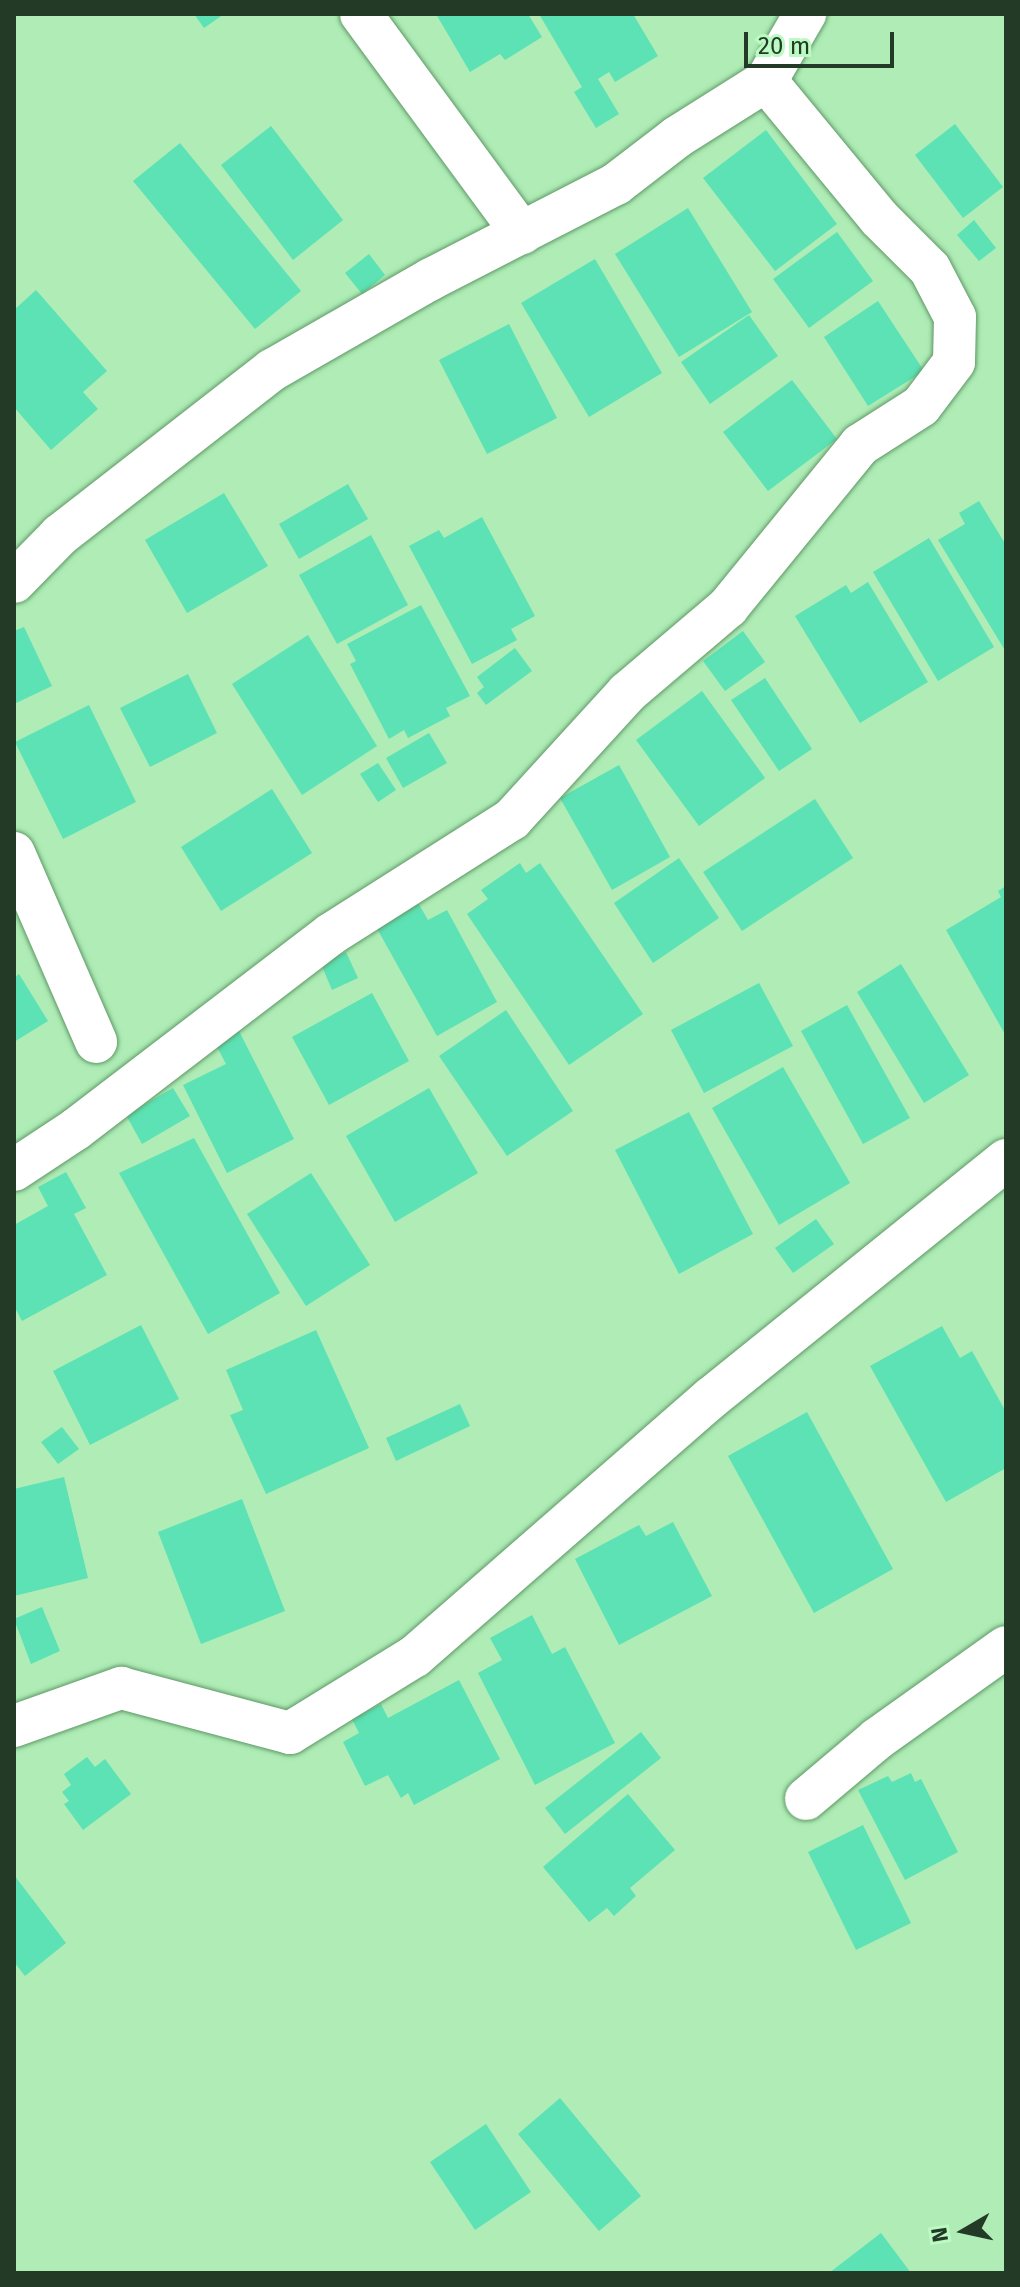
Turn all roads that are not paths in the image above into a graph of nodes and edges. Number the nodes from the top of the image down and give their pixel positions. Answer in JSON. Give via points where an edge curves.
{"nodes":[{"id":1,"x":361,"y":14,"type":"edge"},
{"id":2,"x":805,"y":14,"type":"edge"},
{"id":3,"x":766,"y":81,"type":"junction"},
{"id":4,"x":522,"y":233,"type":"junction"},
{"id":5,"x":18,"y":568,"type":"edge"},
{"id":6,"x":14,"y":853,"type":"edge"},
{"id":7,"x":96,"y":1042,"type":"dead end"},
{"id":8,"x":1006,"y":1160,"type":"edge"},
{"id":9,"x":14,"y":1170,"type":"edge"},
{"id":10,"x":1006,"y":1647,"type":"edge"},
{"id":11,"x":14,"y":1726,"type":"edge"},
{"id":12,"x":806,"y":1799,"type":"dead end"}],
"edges":[{"from":1,"to":4,"type":"street"},
{"from":2,"to":3,"type":"street"},
{"from":3,"to":4,"type":"street","via":[[677,137],[616,184]]},
{"from":3,"to":9,"type":"street","via":[[879,218],[930,269],[955,317],[954,362],[921,406],[860,445],[728,607],[627,693],[512,819],[331,934],[76,1129]]},
{"from":4,"to":5,"type":"street","via":[[272,370]]},
{"from":6,"to":7,"type":"street"},
{"from":8,"to":11,"type":"street","via":[[711,1398],[415,1656],[290,1733],[121,1688]]},
{"from":10,"to":12,"type":"street","via":[[877,1739]]}]}
